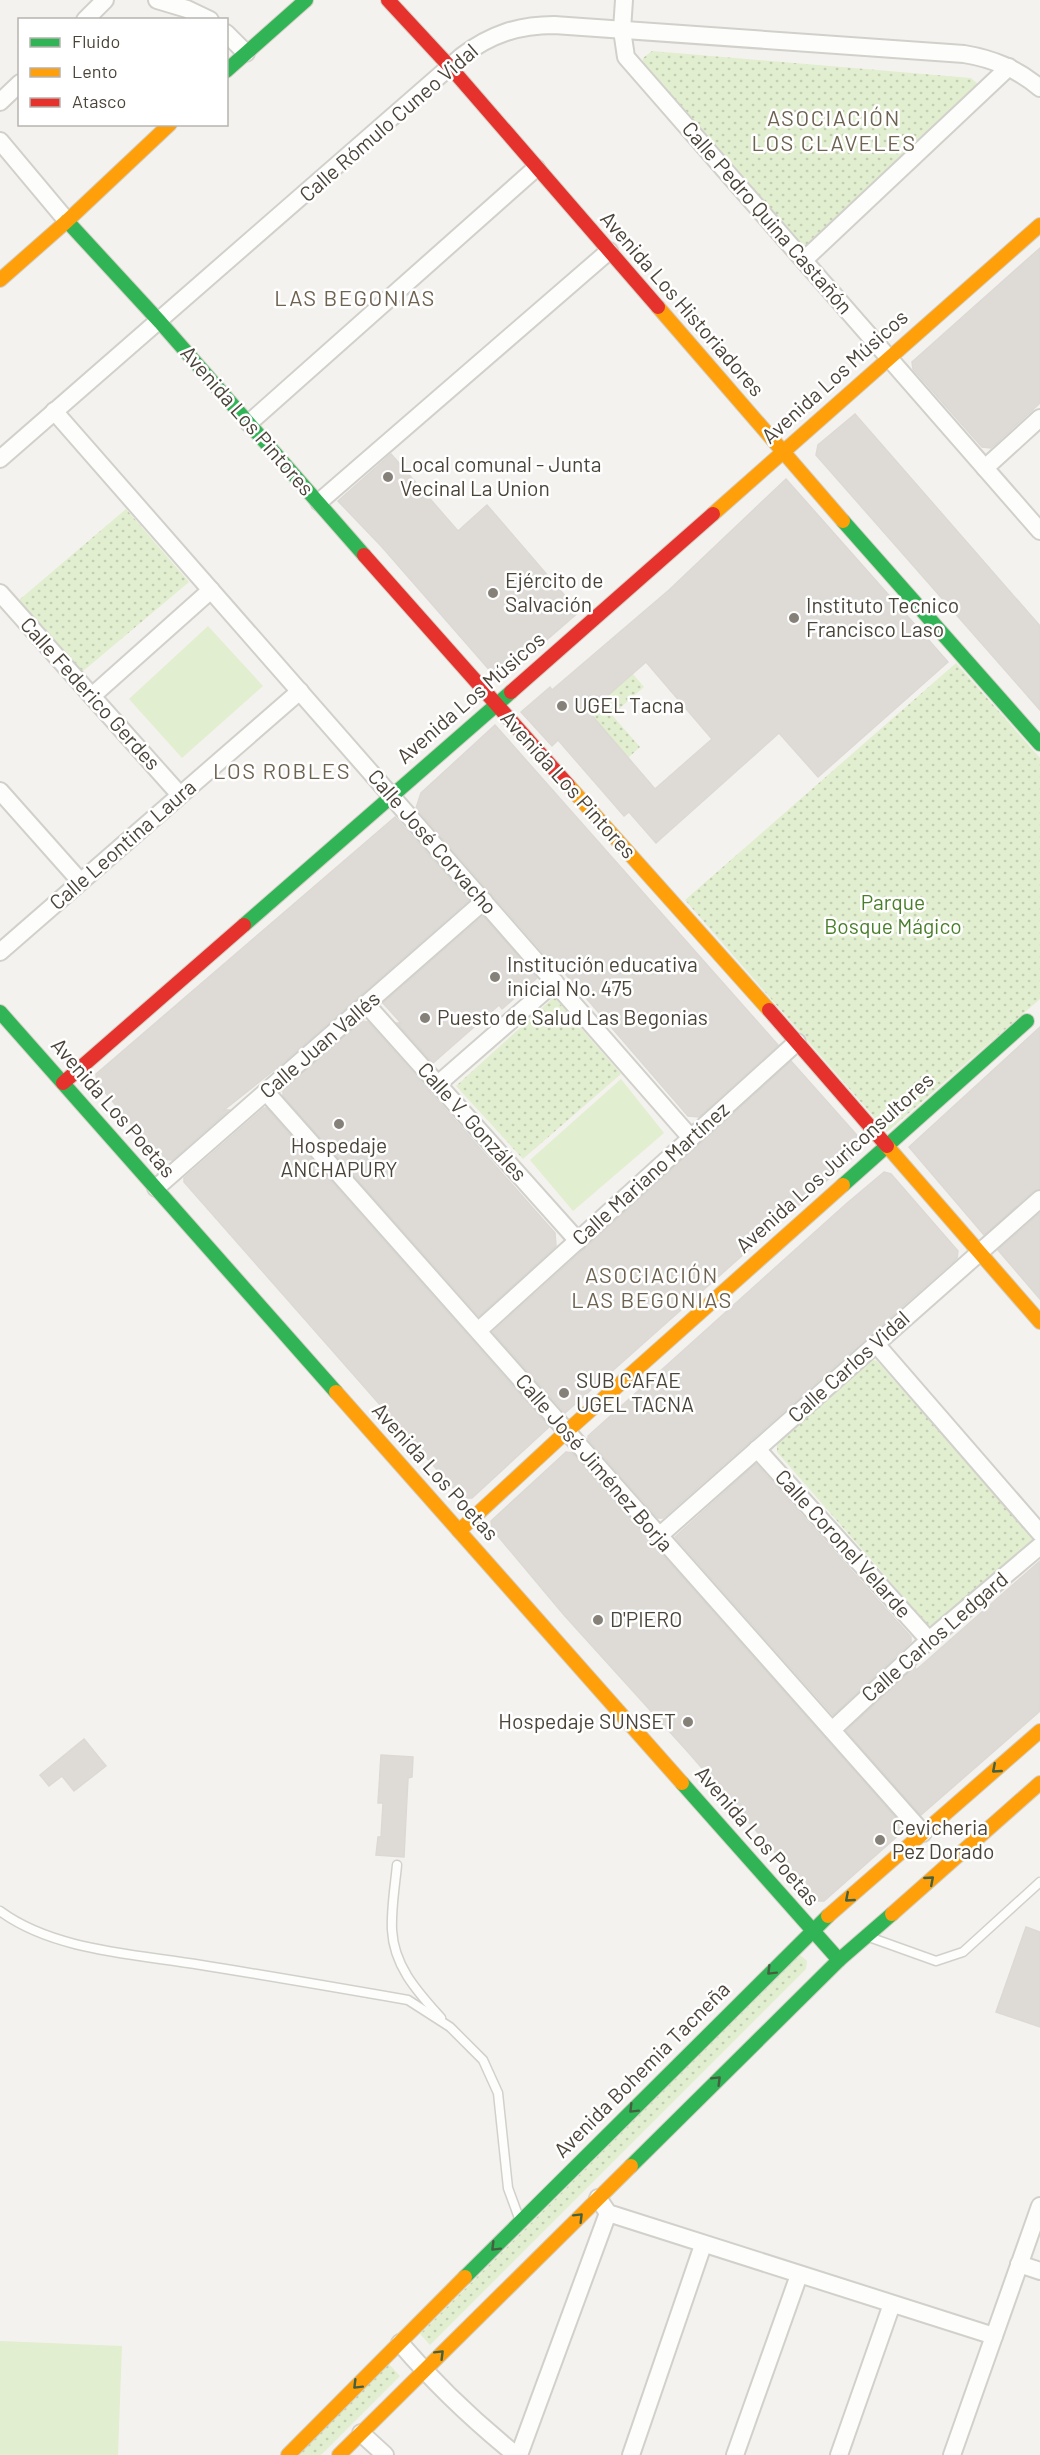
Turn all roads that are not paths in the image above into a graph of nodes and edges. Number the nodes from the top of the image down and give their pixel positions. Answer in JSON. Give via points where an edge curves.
{"nodes":[{"id":1,"x":105,"y":0,"type":"edge"},
{"id":2,"x":157,"y":0,"type":"edge"},
{"id":3,"x":306,"y":0,"type":"edge"},
{"id":4,"x":388,"y":0,"type":"edge"},
{"id":5,"x":624,"y":0,"type":"edge"},
{"id":6,"x":87,"y":18,"type":"edge"},
{"id":7,"x":206,"y":18,"type":"edge"},
{"id":8,"x":622,"y":30,"type":"junction"},
{"id":9,"x":228,"y":35,"type":"edge"},
{"id":10,"x":246,"y":53,"type":"junction"},
{"id":11,"x":1010,"y":67,"type":"junction"},
{"id":12,"x":451,"y":68,"type":"junction"},
{"id":13,"x":228,"y":69,"type":"edge"},
{"id":14,"x":18,"y":85,"type":"edge"},
{"id":15,"x":1040,"y":88,"type":"edge"},
{"id":16,"x":0,"y":102,"type":"edge"},
{"id":17,"x":168,"y":126,"type":"edge"},
{"id":18,"x":0,"y":141,"type":"edge"},
{"id":19,"x":536,"y":168,"type":"junction"},
{"id":20,"x":67,"y":221,"type":"junction"},
{"id":21,"x":1040,"y":225,"type":"edge"},
{"id":22,"x":609,"y":251,"type":"junction"},
{"id":23,"x":804,"y":260,"type":"junction"},
{"id":24,"x":0,"y":280,"type":"edge"},
{"id":25,"x":160,"y":322,"type":"junction"},
{"id":26,"x":888,"y":357,"type":"junction"},
{"id":27,"x":54,"y":411,"type":"junction"},
{"id":28,"x":1040,"y":418,"type":"edge"},
{"id":29,"x":249,"y":423,"type":"junction"},
{"id":30,"x":783,"y":452,"type":"junction"},
{"id":31,"x":0,"y":459,"type":"edge"},
{"id":32,"x":986,"y":468,"type":"junction"},
{"id":33,"x":319,"y":502,"type":"junction"},
{"id":34,"x":1040,"y":531,"type":"edge"},
{"id":35,"x":211,"y":590,"type":"junction"},
{"id":36,"x":0,"y":593,"type":"edge"},
{"id":37,"x":300,"y":691,"type":"junction"},
{"id":38,"x":92,"y":696,"type":"junction"},
{"id":39,"x":496,"y":705,"type":"junction"},
{"id":40,"x":1040,"y":744,"type":"edge"},
{"id":41,"x":0,"y":791,"type":"edge"},
{"id":42,"x":180,"y":795,"type":"junction"},
{"id":43,"x":391,"y":795,"type":"junction"},
{"id":44,"x":80,"y":881,"type":"junction"},
{"id":45,"x":484,"y":901,"type":"junction"},
{"id":46,"x":0,"y":952,"type":"edge"},
{"id":47,"x":555,"y":982,"type":"junction"},
{"id":48,"x":366,"y":1004,"type":"junction"},
{"id":49,"x":0,"y":1012,"type":"edge"},
{"id":50,"x":1027,"y":1021,"type":"dead end"},
{"id":51,"x":797,"y":1042,"type":"junction"},
{"id":52,"x":63,"y":1083,"type":"junction"},
{"id":53,"x":438,"y":1084,"type":"junction"},
{"id":54,"x":266,"y":1092,"type":"junction"},
{"id":55,"x":691,"y":1138,"type":"junction"},
{"id":56,"x":886,"y":1145,"type":"junction"},
{"id":57,"x":156,"y":1188,"type":"junction"},
{"id":58,"x":1040,"y":1199,"type":"edge"},
{"id":59,"x":578,"y":1241,"type":"junction"},
{"id":60,"x":979,"y":1252,"type":"junction"},
{"id":61,"x":1040,"y":1322,"type":"edge"},
{"id":62,"x":479,"y":1330,"type":"junction"},
{"id":63,"x":876,"y":1344,"type":"junction"},
{"id":64,"x":566,"y":1432,"type":"junction"},
{"id":65,"x":758,"y":1449,"type":"junction"},
{"id":66,"x":459,"y":1531,"type":"junction"},
{"id":67,"x":1040,"y":1533,"type":"edge"},
{"id":68,"x":659,"y":1536,"type":"junction"},
{"id":69,"x":1040,"y":1546,"type":"edge"},
{"id":70,"x":929,"y":1640,"type":"junction"},
{"id":71,"x":832,"y":1730,"type":"junction"},
{"id":72,"x":1040,"y":1731,"type":"edge"},
{"id":73,"x":1038,"y":1790,"type":"edge"},
{"id":74,"x":923,"y":1833,"type":"junction"},
{"id":75,"x":397,"y":1865,"type":"dead end"},
{"id":76,"x":1040,"y":1881,"type":"edge"},
{"id":77,"x":0,"y":1911,"type":"edge"},
{"id":78,"x":812,"y":1930,"type":"junction"},
{"id":79,"x":866,"y":1936,"type":"junction"},
{"id":80,"x":839,"y":1960,"type":"junction"},
{"id":81,"x":450,"y":2027,"type":"junction"},
{"id":82,"x":598,"y":2198,"type":"junction"},
{"id":83,"x":1040,"y":2206,"type":"edge"},
{"id":84,"x":608,"y":2213,"type":"junction"},
{"id":85,"x":521,"y":2222,"type":"junction"},
{"id":86,"x":703,"y":2245,"type":"junction"},
{"id":87,"x":1019,"y":2264,"type":"junction"},
{"id":88,"x":1040,"y":2271,"type":"edge"},
{"id":89,"x":799,"y":2275,"type":"junction"},
{"id":90,"x":892,"y":2304,"type":"junction"},
{"id":91,"x":994,"y":2336,"type":"junction"},
{"id":92,"x":400,"y":2343,"type":"junction"},
{"id":93,"x":423,"y":2370,"type":"junction"},
{"id":94,"x":361,"y":2433,"type":"junction"},
{"id":95,"x":288,"y":2455,"type":"edge"},
{"id":96,"x":339,"y":2455,"type":"edge"},
{"id":97,"x":385,"y":2455,"type":"edge"},
{"id":98,"x":517,"y":2455,"type":"edge"},
{"id":99,"x":631,"y":2455,"type":"edge"},
{"id":100,"x":735,"y":2455,"type":"edge"},
{"id":101,"x":839,"y":2455,"type":"edge"},
{"id":102,"x":952,"y":2455,"type":"edge"}],
"edges":[{"from":1,"to":6,"type":"street"},
{"from":2,"to":7,"type":"street"},
{"from":3,"to":10,"type":"street"},
{"from":4,"to":12,"type":"street","name":"Avenida Los Historiadores"},
{"from":5,"to":8,"type":"street","name":"Calle Pedro Quina Castañón"},
{"from":8,"to":11,"type":"street","name":"Calle Rómulo Cuneo Vidal","via":[[964,54]]},
{"from":8,"to":12,"type":"street","name":"Calle Rómulo Cuneo Vidal","via":[[523,27],[491,37]]},
{"from":8,"to":23,"type":"street","name":"Calle Pedro Quina Castañón","via":[[626,57]]},
{"from":9,"to":10,"type":"street"},
{"from":10,"to":13,"type":"street"},
{"from":11,"to":15,"type":"street","name":"Calle Rómulo Cuneo Vidal"},
{"from":11,"to":23,"type":"street"},
{"from":12,"to":19,"type":"street","name":"Avenida Los Historiadores"},
{"from":12,"to":25,"type":"street","name":"Calle Rómulo Cuneo Vidal"},
{"from":14,"to":16,"type":"street"},
{"from":17,"to":20,"type":"street"},
{"from":18,"to":20,"type":"street","name":"Avenida Los Pintores"},
{"from":19,"to":22,"type":"street","name":"Avenida Los Historiadores"},
{"from":19,"to":29,"type":"street"},
{"from":20,"to":24,"type":"street"},
{"from":20,"to":25,"type":"street","name":"Avenida Los Pintores"},
{"from":21,"to":26,"type":"street","name":"Avenida Los Músicos"},
{"from":22,"to":30,"type":"street","name":"Avenida Los Historiadores"},
{"from":22,"to":33,"type":"street"},
{"from":23,"to":26,"type":"street","name":"Calle Pedro Quina Castañón"},
{"from":25,"to":27,"type":"street","name":"Calle Rómulo Cuneo Vidal"},
{"from":25,"to":29,"type":"street","name":"Avenida Los Pintores"},
{"from":26,"to":30,"type":"street","name":"Avenida Los Músicos"},
{"from":26,"to":32,"type":"street","name":"Calle Pedro Quina Castañón"},
{"from":27,"to":31,"type":"street","name":"Calle Rómulo Cuneo Vidal"},
{"from":27,"to":35,"type":"street","name":"Calle José Corvacho"},
{"from":28,"to":32,"type":"street"},
{"from":29,"to":33,"type":"street","name":"Avenida Los Pintores"},
{"from":30,"to":39,"type":"street","name":"Avenida Los Músicos"},
{"from":30,"to":40,"type":"street","name":"Avenida Los Historiadores"},
{"from":32,"to":34,"type":"street","name":"Calle Pedro Quina Castañón"},
{"from":33,"to":39,"type":"street","name":"Avenida Los Pintores"},
{"from":35,"to":37,"type":"street","name":"Calle José Corvacho"},
{"from":35,"to":38,"type":"street"},
{"from":36,"to":38,"type":"street","name":"Calle Federico Gerdes"},
{"from":37,"to":42,"type":"street","name":"Calle Leontina Laura"},
{"from":37,"to":43,"type":"street","name":"Calle José Corvacho"},
{"from":38,"to":42,"type":"street","name":"Calle Federico Gerdes"},
{"from":39,"to":43,"type":"street","name":"Avenida Los Músicos"},
{"from":39,"to":51,"type":"street","name":"Avenida Los Pintores"},
{"from":41,"to":44,"type":"street"},
{"from":42,"to":44,"type":"street","name":"Calle Leontina Laura"},
{"from":43,"to":45,"type":"street","name":"Calle José Corvacho"},
{"from":43,"to":52,"type":"street","name":"Avenida Los Músicos"},
{"from":44,"to":46,"type":"street","name":"Calle Leontina Laura"},
{"from":45,"to":47,"type":"street","name":"Calle José Corvacho"},
{"from":45,"to":48,"type":"street","name":"Calle Juan Vallés"},
{"from":47,"to":53,"type":"street"},
{"from":47,"to":55,"type":"street","name":"Calle José Corvacho"},
{"from":48,"to":53,"type":"street","name":"Calle V. Gonzáles"},
{"from":48,"to":54,"type":"street","name":"Calle Juan Vallés"},
{"from":49,"to":52,"type":"street","name":"Avenida Los Poetas"},
{"from":50,"to":56,"type":"street","name":"Avenida Los Juriconsultores"},
{"from":51,"to":55,"type":"street","name":"Calle Mariano Martínez"},
{"from":51,"to":56,"type":"street","name":"Avenida Los Pintores"},
{"from":52,"to":57,"type":"street","name":"Avenida Los Poetas"},
{"from":53,"to":59,"type":"street","name":"Calle V. Gonzáles"},
{"from":54,"to":57,"type":"street","name":"Calle Juan Vallés"},
{"from":54,"to":62,"type":"street","name":"Calle José Jiménez Borja"},
{"from":55,"to":59,"type":"street","name":"Calle Mariano Martínez"},
{"from":56,"to":60,"type":"street","name":"Avenida Los Pintores"},
{"from":56,"to":64,"type":"street","name":"Avenida Los Juriconsultores"},
{"from":57,"to":66,"type":"street","name":"Avenida Los Poetas"},
{"from":58,"to":60,"type":"street","name":"Calle Carlos Vidal"},
{"from":59,"to":62,"type":"street","name":"Calle Mariano Martínez"},
{"from":60,"to":61,"type":"street","name":"Avenida Los Pintores"},
{"from":60,"to":63,"type":"street","name":"Calle Carlos Vidal"},
{"from":62,"to":64,"type":"street","name":"Calle José Jiménez Borja"},
{"from":63,"to":65,"type":"street","name":"Calle Carlos Vidal"},
{"from":63,"to":67,"type":"street"},
{"from":64,"to":66,"type":"street","name":"Avenida Los Juriconsultores"},
{"from":64,"to":68,"type":"street","name":"Calle José Jiménez Borja"},
{"from":65,"to":68,"type":"street","name":"Calle Carlos Vidal"},
{"from":65,"to":70,"type":"street","name":"Calle Coronel Velarde"},
{"from":66,"to":78,"type":"street","name":"Avenida Los Poetas"},
{"from":68,"to":71,"type":"street","name":"Calle José Jiménez Borja"},
{"from":69,"to":70,"type":"street","name":"Calle Carlos Ledgard"},
{"from":70,"to":71,"type":"street","name":"Calle Carlos Ledgard"},
{"from":71,"to":74,"type":"street","name":"Calle José Jiménez Borja"},
{"from":72,"to":74,"type":"street","name":"Avenida Bohemia Tacneña","one_way":true},
{"from":79,"to":73,"type":"street","one_way":true},
{"from":74,"to":78,"type":"street","name":"Avenida Bohemia Tacneña","one_way":true},
{"from":75,"to":81,"type":"lane","via":[[392,1930],[398,1959],[414,1987]]},
{"from":76,"to":79,"type":"lane","via":[[963,1952],[936,1960]]},
{"from":77,"to":81,"type":"lane","via":[[43,1936],[408,2000]]},
{"from":78,"to":80,"type":"street","name":"Avenida Los Poetas"},
{"from":78,"to":85,"type":"street","name":"Avenida Bohemia Tacneña","one_way":true},
{"from":79,"to":80,"type":"street"},
{"from":82,"to":80,"type":"street","one_way":true},
{"from":81,"to":85,"type":"lane","via":[[483,2060],[498,2093],[508,2188]]},
{"from":82,"to":84,"type":"street"},
{"from":93,"to":82,"type":"street","one_way":true},
{"from":83,"to":87,"type":"street"},
{"from":84,"to":86,"type":"street"},
{"from":84,"to":98,"type":"street"},
{"from":85,"to":92,"type":"street","name":"Avenida Bohemia Tacneña","one_way":true},
{"from":86,"to":89,"type":"street"},
{"from":86,"to":99,"type":"street"},
{"from":87,"to":88,"type":"street"},
{"from":87,"to":91,"type":"street"},
{"from":89,"to":90,"type":"street"},
{"from":89,"to":100,"type":"street"},
{"from":90,"to":91,"type":"street"},
{"from":90,"to":101,"type":"street"},
{"from":91,"to":102,"type":"street"},
{"from":92,"to":93,"type":"street"},
{"from":92,"to":95,"type":"street","name":"Avenida Bohemia Tacneña","one_way":true},
{"from":93,"to":94,"type":"street"},
{"from":93,"to":98,"type":"street"},
{"from":94,"to":96,"type":"street"},
{"from":94,"to":97,"type":"street"}]}
